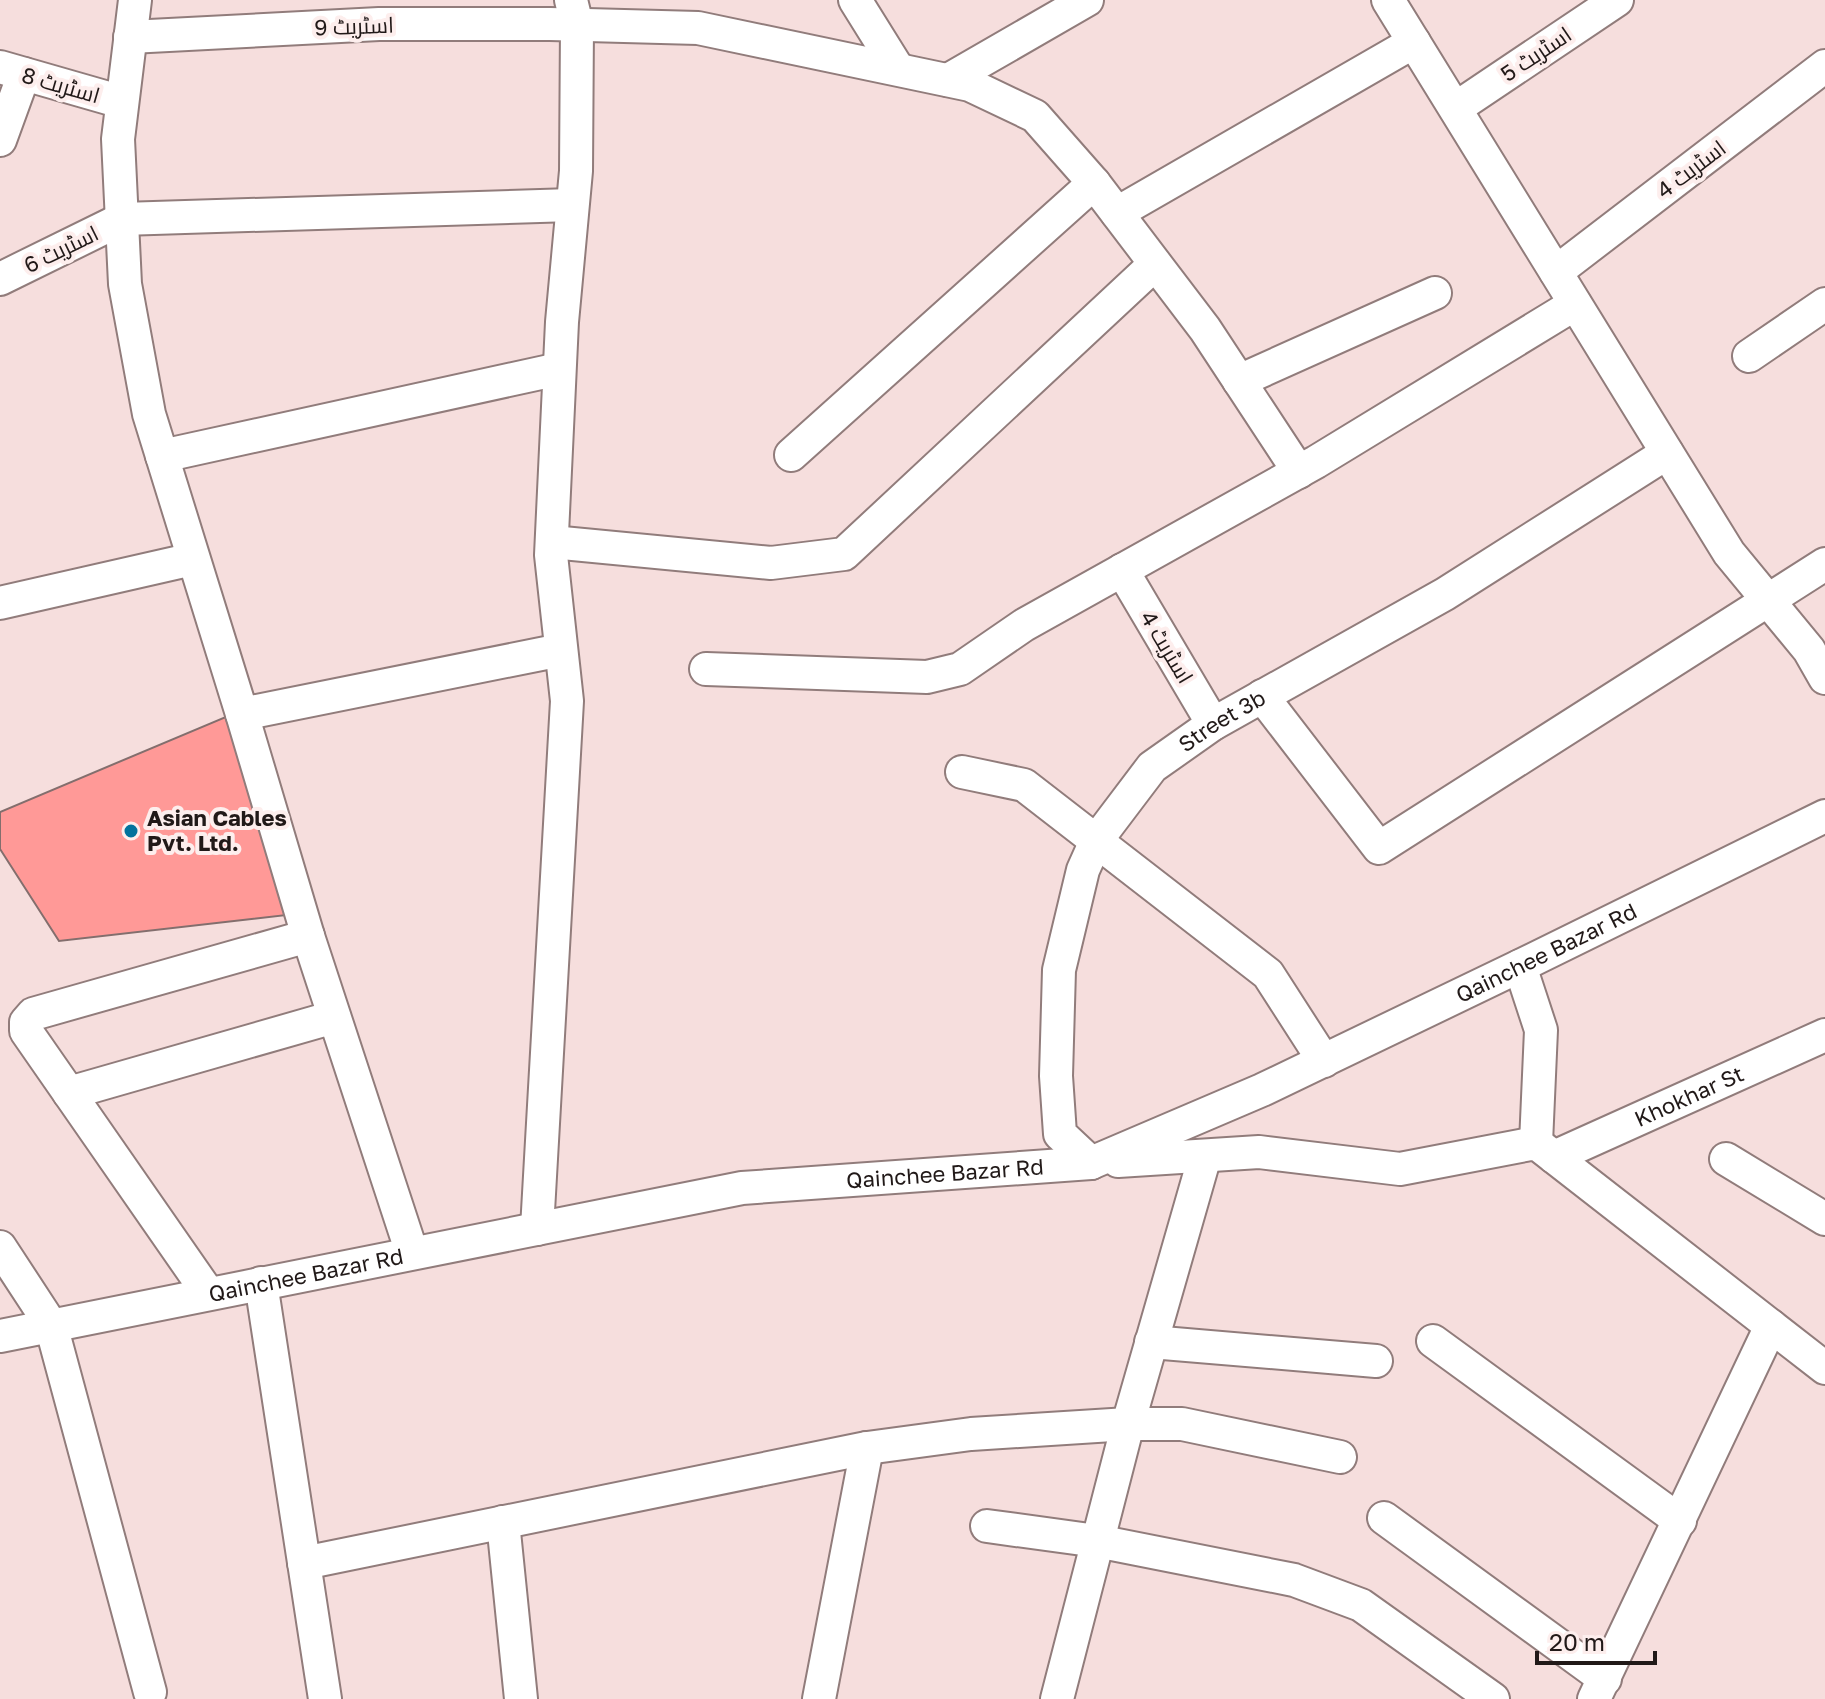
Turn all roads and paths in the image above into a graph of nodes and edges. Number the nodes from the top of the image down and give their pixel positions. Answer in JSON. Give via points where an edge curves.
{"nodes":[{"id":1,"x":135,"y":0,"type":"edge"},
{"id":2,"x":855,"y":0,"type":"edge"},
{"id":3,"x":1087,"y":0,"type":"edge"},
{"id":4,"x":1388,"y":0,"type":"edge"},
{"id":5,"x":1617,"y":0,"type":"edge"},
{"id":6,"x":574,"y":12,"type":"edge"},
{"id":7,"x":130,"y":37,"type":"junction"},
{"id":8,"x":1414,"y":42,"type":"junction"},
{"id":9,"x":1825,"y":66,"type":"edge"},
{"id":10,"x":898,"y":69,"type":"junction"},
{"id":11,"x":12,"y":71,"type":"edge"},
{"id":12,"x":948,"y":80,"type":"junction"},
{"id":13,"x":122,"y":102,"type":"junction"},
{"id":14,"x":1456,"y":108,"type":"junction"},
{"id":15,"x":0,"y":140,"type":"edge"},
{"id":16,"x":1094,"y":183,"type":"junction"},
{"id":17,"x":572,"y":205,"type":"junction"},
{"id":18,"x":1117,"y":213,"type":"junction"},
{"id":19,"x":122,"y":219,"type":"junction"},
{"id":20,"x":1155,"y":264,"type":"junction"},
{"id":21,"x":1556,"y":272,"type":"junction"},
{"id":22,"x":0,"y":279,"type":"edge"},
{"id":23,"x":1435,"y":293,"type":"dead end"},
{"id":24,"x":1575,"y":304,"type":"junction"},
{"id":25,"x":1825,"y":304,"type":"edge"},
{"id":26,"x":1749,"y":356,"type":"dead end"},
{"id":27,"x":559,"y":369,"type":"junction"},
{"id":28,"x":1239,"y":381,"type":"junction"},
{"id":29,"x":1667,"y":453,"type":"junction"},
{"id":30,"x":791,"y":455,"type":"dead end"},
{"id":31,"x":162,"y":456,"type":"junction"},
{"id":32,"x":1299,"y":472,"type":"junction"},
{"id":33,"x":552,"y":542,"type":"junction"},
{"id":34,"x":193,"y":559,"type":"junction"},
{"id":35,"x":1825,"y":564,"type":"edge"},
{"id":36,"x":1122,"y":570,"type":"junction"},
{"id":37,"x":1768,"y":601,"type":"junction"},
{"id":38,"x":0,"y":603,"type":"edge"},
{"id":39,"x":561,"y":650,"type":"junction"},
{"id":40,"x":706,"y":669,"type":"dead end"},
{"id":41,"x":1825,"y":678,"type":"edge"},
{"id":42,"x":1262,"y":696,"type":"junction"},
{"id":43,"x":242,"y":714,"type":"junction"},
{"id":44,"x":1213,"y":724,"type":"junction"},
{"id":45,"x":962,"y":772,"type":"dead end"},
{"id":46,"x":1825,"y":816,"type":"edge"},
{"id":47,"x":1096,"y":841,"type":"junction"},
{"id":48,"x":308,"y":936,"type":"junction"},
{"id":49,"x":1520,"y":966,"type":"junction"},
{"id":50,"x":334,"y":1017,"type":"junction"},
{"id":51,"x":1825,"y":1035,"type":"edge"},
{"id":52,"x":1324,"y":1061,"type":"junction"},
{"id":53,"x":69,"y":1093,"type":"junction"},
{"id":54,"x":1545,"y":1150,"type":"junction"},
{"id":55,"x":1205,"y":1156,"type":"junction"},
{"id":56,"x":1726,"y":1159,"type":"dead end"},
{"id":57,"x":1091,"y":1163,"type":"junction"},
{"id":58,"x":1825,"y":1219,"type":"edge"},
{"id":59,"x":537,"y":1229,"type":"junction"},
{"id":60,"x":0,"y":1247,"type":"edge"},
{"id":61,"x":412,"y":1253,"type":"junction"},
{"id":62,"x":261,"y":1283,"type":"junction"},
{"id":63,"x":208,"y":1293,"type":"junction"},
{"id":64,"x":51,"y":1325,"type":"junction"},
{"id":65,"x":1771,"y":1326,"type":"junction"},
{"id":66,"x":0,"y":1336,"type":"edge"},
{"id":67,"x":1433,"y":1341,"type":"dead end"},
{"id":68,"x":1151,"y":1342,"type":"junction"},
{"id":69,"x":1376,"y":1361,"type":"dead end"},
{"id":70,"x":1825,"y":1368,"type":"edge"},
{"id":71,"x":1128,"y":1424,"type":"junction"},
{"id":72,"x":867,"y":1448,"type":"junction"},
{"id":73,"x":1340,"y":1457,"type":"dead end"},
{"id":74,"x":1384,"y":1518,"type":"dead end"},
{"id":75,"x":1680,"y":1521,"type":"junction"},
{"id":76,"x":503,"y":1522,"type":"junction"},
{"id":77,"x":987,"y":1526,"type":"dead end"},
{"id":78,"x":1097,"y":1541,"type":"junction"},
{"id":79,"x":304,"y":1563,"type":"junction"},
{"id":80,"x":1599,"y":1689,"type":"edge"},
{"id":81,"x":150,"y":1692,"type":"dead end"},
{"id":82,"x":325,"y":1699,"type":"edge"},
{"id":83,"x":521,"y":1699,"type":"edge"},
{"id":84,"x":819,"y":1699,"type":"edge"},
{"id":85,"x":1057,"y":1699,"type":"edge"},
{"id":86,"x":1493,"y":1699,"type":"edge"}],
"edges":[{"from":1,"to":7,"type":"street"},
{"from":2,"to":10,"type":"street"},
{"from":3,"to":12,"type":"street"},
{"from":4,"to":8,"type":"street"},
{"from":5,"to":14,"type":"street","name":"اسٹریٹ 5"},
{"from":6,"to":7,"type":"street","name":"اسٹریٹ 9"},
{"from":6,"to":10,"type":"street","name":"اسٹریٹ 9","via":[[698,28]]},
{"from":6,"to":17,"type":"street"},
{"from":7,"to":13,"type":"street"},
{"from":8,"to":14,"type":"street"},
{"from":8,"to":18,"type":"street"},
{"from":9,"to":21,"type":"street","name":"اسٹریٹ 4"},
{"from":10,"to":12,"type":"street","name":"اسٹریٹ 9"},
{"from":11,"to":13,"type":"street","name":"اسٹریٹ 8"},
{"from":11,"to":15,"type":"street"},
{"from":12,"to":16,"type":"street","name":"اسٹریٹ 9","via":[[1035,116]]},
{"from":13,"to":19,"type":"street"},
{"from":14,"to":21,"type":"street"},
{"from":16,"to":18,"type":"street","name":"اسٹریٹ 9"},
{"from":16,"to":30,"type":"street"},
{"from":17,"to":19,"type":"street"},
{"from":17,"to":27,"type":"street"},
{"from":18,"to":20,"type":"street","name":"اسٹریٹ 9"},
{"from":19,"to":22,"type":"street","name":"اسٹریٹ 6"},
{"from":19,"to":31,"type":"street","via":[[125,284]]},
{"from":20,"to":28,"type":"street","name":"اسٹریٹ 9"},
{"from":20,"to":33,"type":"street","via":[[844,554],[771,563]]},
{"from":21,"to":24,"type":"street"},
{"from":23,"to":28,"type":"street"},
{"from":24,"to":29,"type":"street"},
{"from":24,"to":32,"type":"street"},
{"from":25,"to":26,"type":"street"},
{"from":27,"to":31,"type":"street"},
{"from":27,"to":33,"type":"street"},
{"from":28,"to":32,"type":"street","name":"اسٹریٹ 9"},
{"from":29,"to":37,"type":"street","via":[[1729,553]]},
{"from":29,"to":42,"type":"street","name":"Street 3b","via":[[1445,594]]},
{"from":31,"to":34,"type":"street"},
{"from":32,"to":36,"type":"street"},
{"from":33,"to":39,"type":"street"},
{"from":34,"to":38,"type":"street"},
{"from":34,"to":43,"type":"street"},
{"from":35,"to":37,"type":"street"},
{"from":36,"to":40,"type":"street","via":[[1024,625],[960,669],[927,677]]},
{"from":36,"to":44,"type":"street","name":"اسٹریٹ 4"},
{"from":37,"to":41,"type":"street"},
{"from":37,"to":42,"type":"street","via":[[1379,848]]},
{"from":39,"to":43,"type":"street"},
{"from":39,"to":59,"type":"street","via":[[567,701]]},
{"from":42,"to":44,"type":"street","name":"Street 3b"},
{"from":43,"to":48,"type":"street"},
{"from":44,"to":47,"type":"street","name":"Street 3b","via":[[1152,767]]},
{"from":45,"to":47,"type":"street","via":[[1024,785]]},
{"from":46,"to":49,"type":"street","name":"Qainchee Bazar Rd"},
{"from":47,"to":52,"type":"street","via":[[1268,974]]},
{"from":47,"to":57,"type":"street","name":"Street 3b","via":[[1083,870],[1059,970],[1056,1076],[1060,1134]]},
{"from":48,"to":50,"type":"street"},
{"from":48,"to":53,"type":"street","via":[[33,1014],[26,1031]]},
{"from":49,"to":52,"type":"street","name":"Qainchee Bazar Rd"},
{"from":49,"to":54,"type":"street","via":[[1541,1030]]},
{"from":50,"to":53,"type":"street"},
{"from":50,"to":61,"type":"street"},
{"from":51,"to":54,"type":"street","name":"Khokhar St"},
{"from":52,"to":57,"type":"street","name":"Qainchee Bazar Rd"},
{"from":53,"to":63,"type":"street"},
{"from":54,"to":55,"type":"street","name":"Khokhar St","via":[[1400,1169],[1259,1152]]},
{"from":54,"to":65,"type":"street"},
{"from":55,"to":57,"type":"street","name":"Khokhar St"},
{"from":55,"to":68,"type":"street"},
{"from":56,"to":58,"type":"street"},
{"from":57,"to":59,"type":"street","name":"Qainchee Bazar Rd","via":[[742,1188]]},
{"from":59,"to":61,"type":"street","name":"Qainchee Bazar Rd"},
{"from":60,"to":64,"type":"street"},
{"from":61,"to":62,"type":"street","name":"Qainchee Bazar Rd"},
{"from":62,"to":63,"type":"street","name":"Qainchee Bazar Rd"},
{"from":62,"to":79,"type":"street"},
{"from":63,"to":64,"type":"street","name":"Qainchee Bazar Rd"},
{"from":64,"to":66,"type":"street","name":"Qainchee Bazar Rd"},
{"from":64,"to":81,"type":"street"},
{"from":65,"to":70,"type":"street"},
{"from":65,"to":75,"type":"street"},
{"from":67,"to":75,"type":"street"},
{"from":68,"to":69,"type":"street"},
{"from":68,"to":71,"type":"street"},
{"from":71,"to":72,"type":"street","via":[[971,1434]]},
{"from":71,"to":73,"type":"street","via":[[1182,1424]]},
{"from":71,"to":78,"type":"street"},
{"from":72,"to":76,"type":"street"},
{"from":72,"to":84,"type":"street"},
{"from":74,"to":80,"type":"street"},
{"from":75,"to":80,"type":"street"},
{"from":76,"to":79,"type":"street"},
{"from":76,"to":83,"type":"street"},
{"from":77,"to":78,"type":"street"},
{"from":78,"to":85,"type":"street"},
{"from":78,"to":86,"type":"street","via":[[1294,1580],[1361,1605]]},
{"from":79,"to":82,"type":"street"}]}
